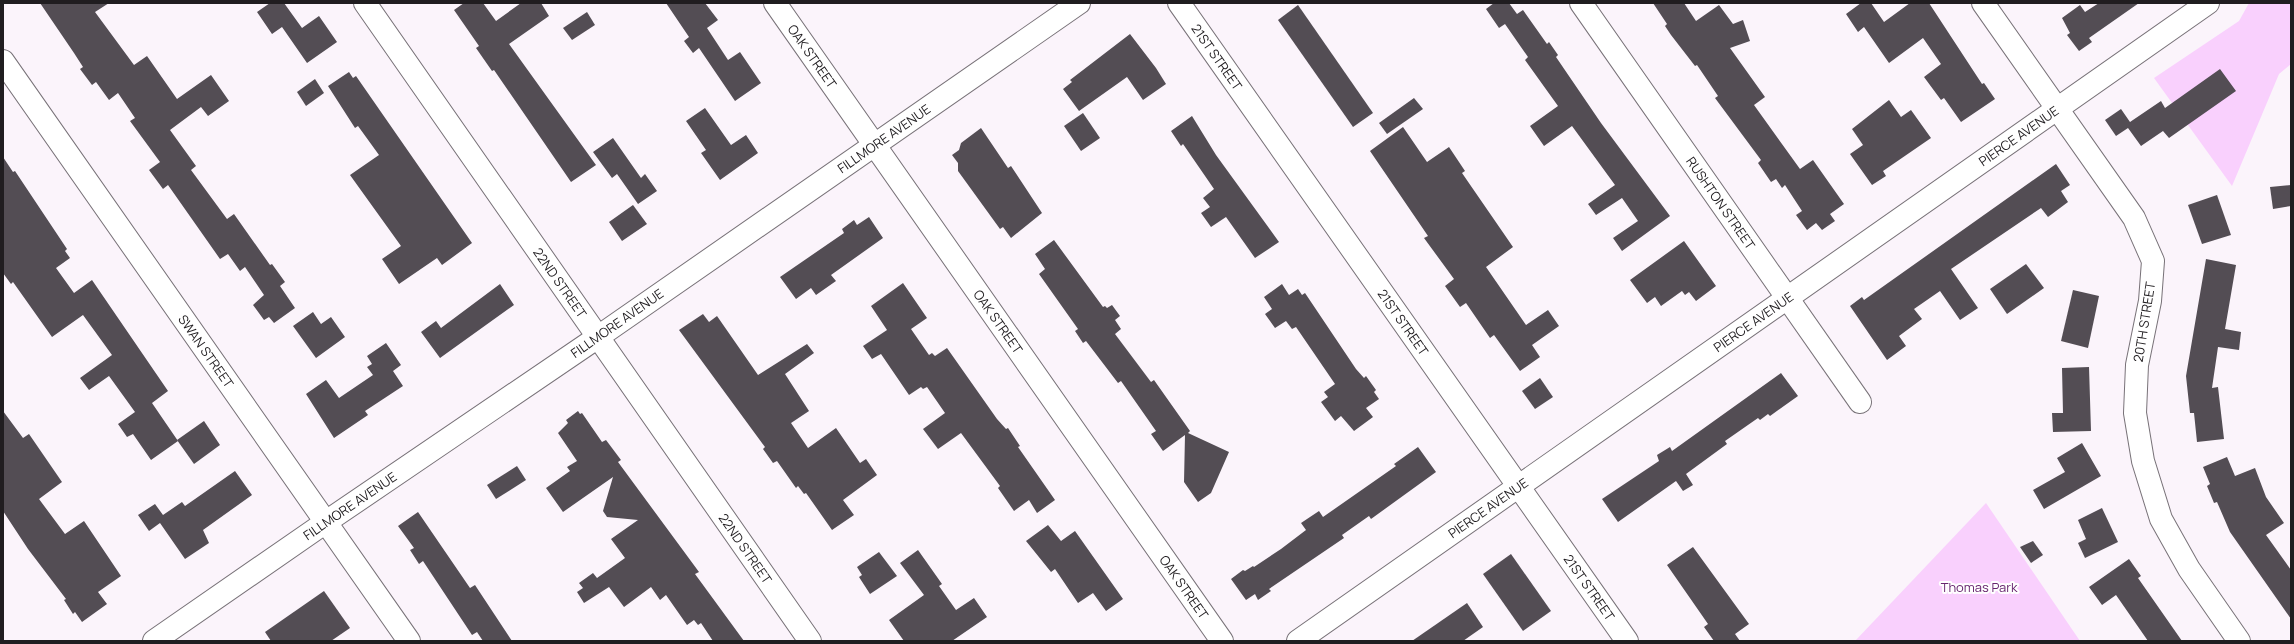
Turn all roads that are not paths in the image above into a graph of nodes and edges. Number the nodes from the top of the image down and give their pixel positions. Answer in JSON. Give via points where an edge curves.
{"nodes":[{"id":1,"x":365,"y":3,"type":"edge"},
{"id":2,"x":775,"y":3,"type":"edge"},
{"id":3,"x":1079,"y":3,"type":"edge"},
{"id":4,"x":1179,"y":3,"type":"edge"},
{"id":5,"x":1581,"y":3,"type":"edge"},
{"id":6,"x":1983,"y":3,"type":"edge"},
{"id":7,"x":2208,"y":3,"type":"edge"},
{"id":8,"x":3,"y":60,"type":"edge"},
{"id":9,"x":2058,"y":109,"type":"junction"},
{"id":10,"x":874,"y":144,"type":"junction"},
{"id":11,"x":1788,"y":298,"type":"junction"},
{"id":12,"x":598,"y":337,"type":"junction"},
{"id":13,"x":1860,"y":402,"type":"dead end"},
{"id":14,"x":1519,"y":486,"type":"junction"},
{"id":15,"x":326,"y":522,"type":"junction"},
{"id":16,"x":154,"y":641,"type":"edge"},
{"id":17,"x":409,"y":641,"type":"edge"},
{"id":18,"x":810,"y":641,"type":"edge"},
{"id":19,"x":1222,"y":641,"type":"edge"},
{"id":20,"x":1298,"y":641,"type":"edge"},
{"id":21,"x":1627,"y":641,"type":"edge"},
{"id":22,"x":2239,"y":641,"type":"edge"}],
"edges":[{"from":1,"to":12,"type":"street","name":"22ND STREET"},
{"from":2,"to":10,"type":"street","name":"OAK STREET"},
{"from":3,"to":10,"type":"street","name":"FILLMORE AVENUE"},
{"from":4,"to":14,"type":"street","name":"21ST STREET"},
{"from":5,"to":11,"type":"street","name":"RUSHTON STREET"},
{"from":6,"to":9,"type":"street","name":"20TH STREET"},
{"from":7,"to":9,"type":"street","name":"PIERCE AVENUE"},
{"from":8,"to":15,"type":"street","name":"SWAN STREET"},
{"from":9,"to":11,"type":"street","name":"PIERCE AVENUE"},
{"from":9,"to":22,"type":"street","name":"20TH STREET","via":[[2134,218],[2153,261],[2150,301],[2137,365],[2135,413],[2143,461],[2161,519],[2189,570]]},
{"from":10,"to":12,"type":"street","name":"FILLMORE AVENUE"},
{"from":10,"to":19,"type":"street","name":"OAK STREET"},
{"from":11,"to":13,"type":"street","name":"RUSHTON STREET"},
{"from":11,"to":14,"type":"street","name":"PIERCE AVENUE"},
{"from":12,"to":15,"type":"street","name":"FILLMORE AVENUE"},
{"from":12,"to":18,"type":"street","name":"22ND STREET"},
{"from":14,"to":20,"type":"street","name":"PIERCE AVENUE"},
{"from":14,"to":21,"type":"street","name":"21ST STREET"},
{"from":15,"to":16,"type":"street","name":"FILLMORE AVENUE"},
{"from":15,"to":17,"type":"street","name":"SWAN STREET"}]}
